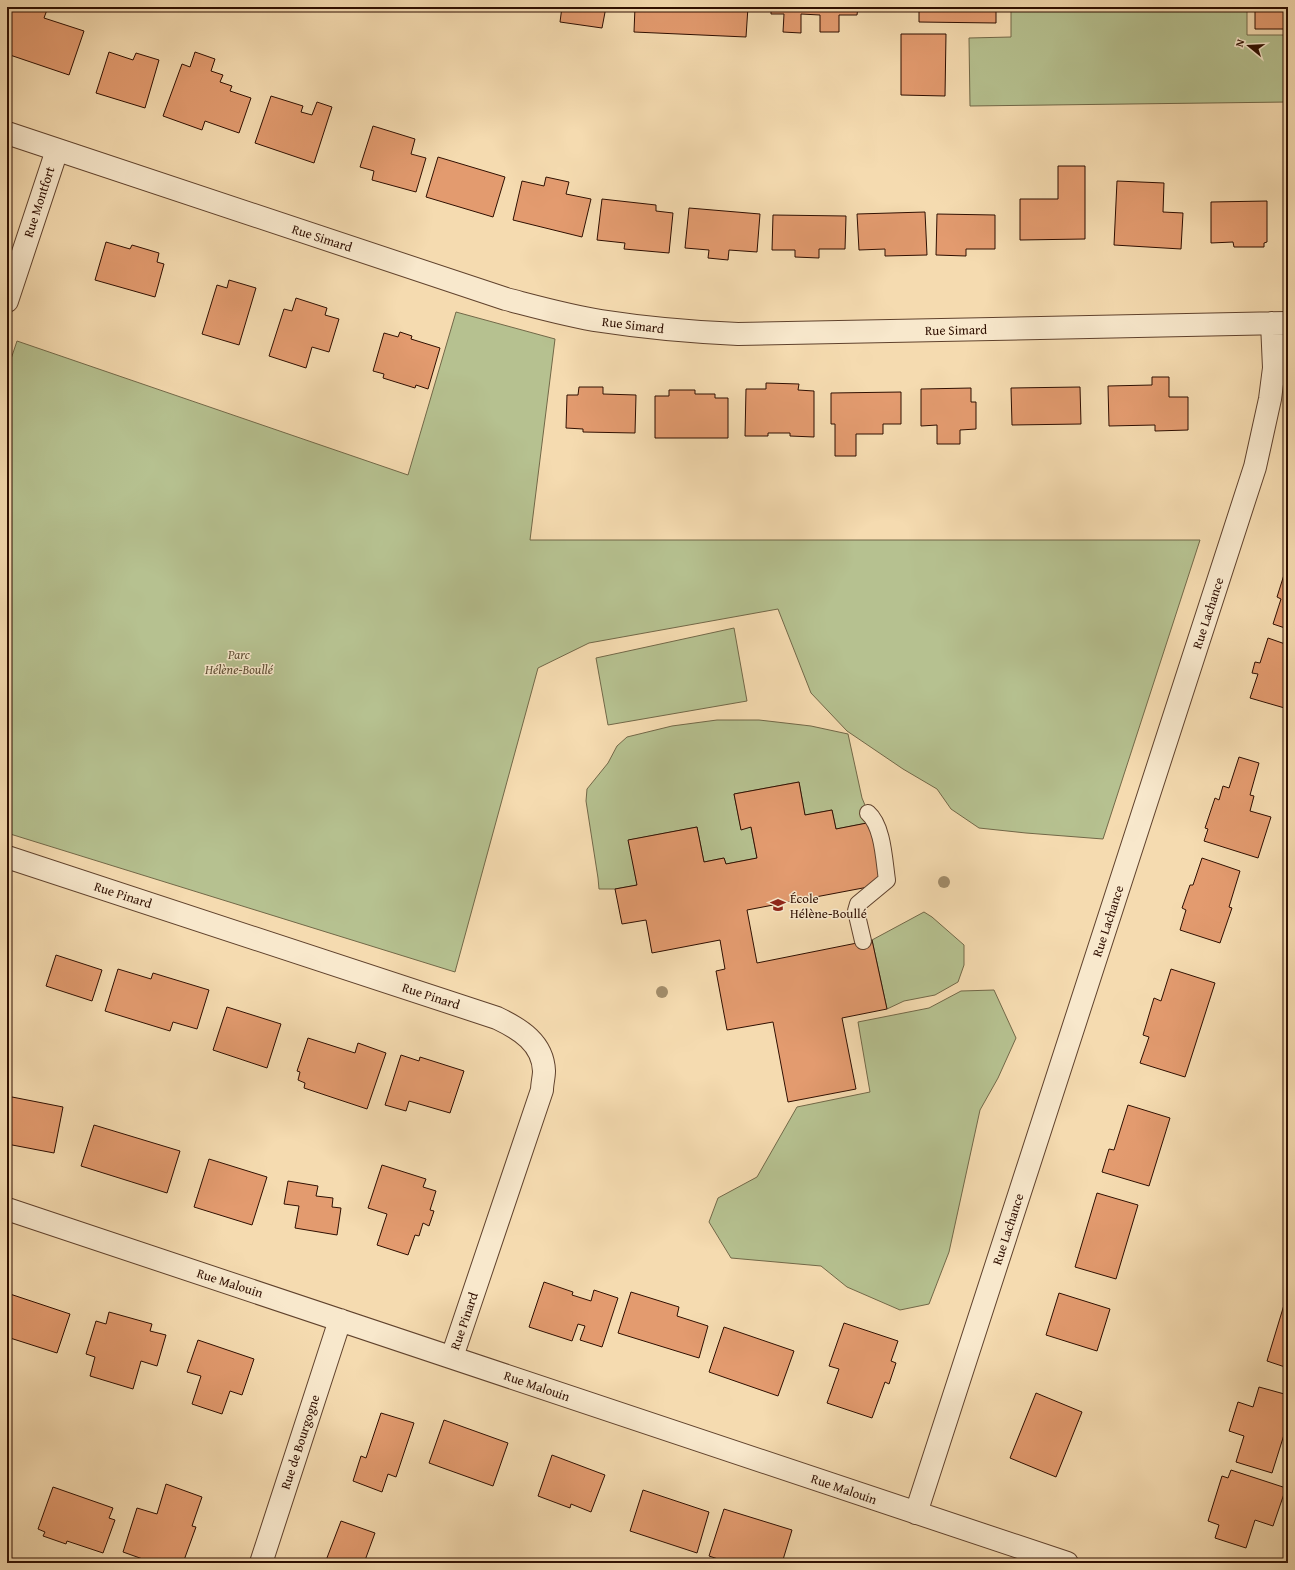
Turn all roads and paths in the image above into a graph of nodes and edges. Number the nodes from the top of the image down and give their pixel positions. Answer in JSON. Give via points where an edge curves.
{"nodes":[{"id":1,"x":7,"y":133,"type":"edge"},
{"id":2,"x":57,"y":150,"type":"junction"},
{"id":3,"x":7,"y":301,"type":"edge"},
{"id":4,"x":1280,"y":323,"type":"edge"},
{"id":5,"x":868,"y":813,"type":"dead end"},
{"id":6,"x":7,"y":857,"type":"edge"},
{"id":7,"x":863,"y":941,"type":"dead end"},
{"id":8,"x":7,"y":1209,"type":"edge"},
{"id":9,"x":340,"y":1320,"type":"junction"},
{"id":10,"x":452,"y":1357,"type":"junction"},
{"id":11,"x":916,"y":1513,"type":"junction"},
{"id":12,"x":261,"y":1563,"type":"edge"},
{"id":13,"x":1067,"y":1563,"type":"edge"}],
"edges":[{"from":1,"to":2,"type":"street","name":"Rue Simard"},
{"from":2,"to":3,"type":"street","name":"Rue Montfort"},
{"from":2,"to":4,"type":"street","name":"Rue Simard","via":[[506,299],[600,321],[738,334]]},
{"from":4,"to":11,"type":"street","name":"Rue Lachance","via":[[1270,399],[1255,467]]},
{"from":5,"to":7,"type":"lane","via":[[874,818],[879,830],[887,880],[858,904],[856,911]]},
{"from":6,"to":10,"type":"street","name":"Rue Pinard","via":[[497,1018],[515,1026],[532,1040],[544,1070],[542,1090]]},
{"from":8,"to":9,"type":"street","name":"Rue Malouin"},
{"from":9,"to":10,"type":"street","name":"Rue Malouin"},
{"from":9,"to":12,"type":"street","name":"Rue de Bourgogne"},
{"from":10,"to":11,"type":"street","name":"Rue Malouin"},
{"from":11,"to":13,"type":"street","name":"Rue Malouin"}]}
